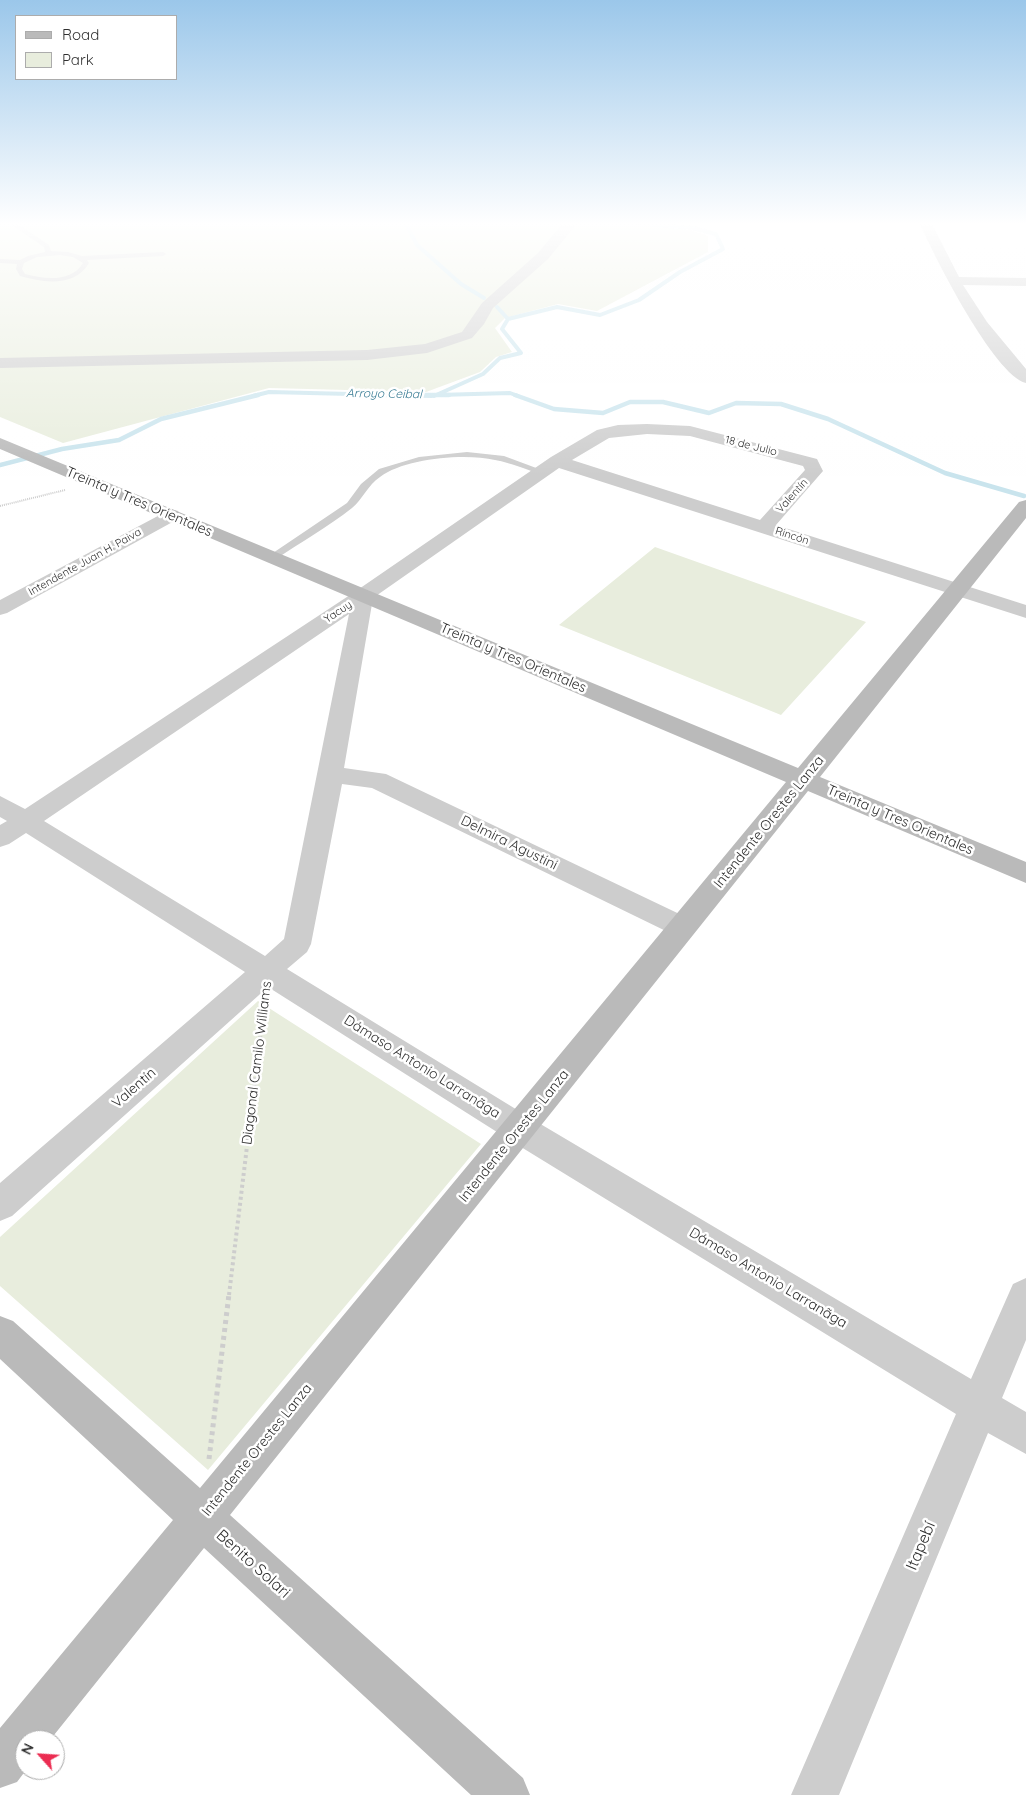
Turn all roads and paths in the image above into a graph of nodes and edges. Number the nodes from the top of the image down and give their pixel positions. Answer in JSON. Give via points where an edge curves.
{"nodes":[{"id":1,"x":486,"y":308,"type":"edge"},
{"id":2,"x":970,"y":308,"type":"edge"},
{"id":3,"x":0,"y":363,"type":"edge"},
{"id":4,"x":1026,"y":378,"type":"edge"},
{"id":5,"x":690,"y":431,"type":"joint"},
{"id":6,"x":0,"y":443,"type":"edge"},
{"id":7,"x":811,"y":463,"type":"joint"},
{"id":8,"x":550,"y":467,"type":"junction"},
{"id":9,"x":93,"y":482,"type":"junction"},
{"id":10,"x":0,"y":506,"type":"edge"},
{"id":11,"x":1021,"y":512,"type":"edge"},
{"id":12,"x":171,"y":515,"type":"junction"},
{"id":13,"x":764,"y":526,"type":"junction"},
{"id":14,"x":272,"y":557,"type":"junction"},
{"id":15,"x":957,"y":590,"type":"junction"},
{"id":16,"x":363,"y":595,"type":"junction"},
{"id":17,"x":0,"y":609,"type":"edge"},
{"id":18,"x":1026,"y":612,"type":"edge"},
{"id":19,"x":331,"y":774,"type":"junction"},
{"id":20,"x":804,"y":780,"type":"junction"},
{"id":21,"x":8,"y":821,"type":"edge"},
{"id":22,"x":1026,"y":873,"type":"edge"},
{"id":23,"x":682,"y":927,"type":"junction"},
{"id":24,"x":268,"y":971,"type":"junction"},
{"id":25,"x":520,"y":1129,"type":"junction"},
{"id":26,"x":0,"y":1206,"type":"edge"},
{"id":27,"x":1026,"y":1296,"type":"edge"},
{"id":28,"x":0,"y":1334,"type":"edge"},
{"id":29,"x":980,"y":1405,"type":"junction"},
{"id":30,"x":1026,"y":1434,"type":"edge"},
{"id":31,"x":208,"y":1468,"type":"dead end"},
{"id":32,"x":202,"y":1517,"type":"junction"},
{"id":33,"x":0,"y":1765,"type":"edge"},
{"id":34,"x":506,"y":1795,"type":"edge"},
{"id":35,"x":815,"y":1795,"type":"edge"}],
"edges":[{"from":1,"to":3,"type":"street","via":[[467,335],[426,348],[367,354]]},
{"from":2,"to":4,"type":"street","via":[[988,336]]},
{"from":5,"to":7,"type":"street","name":"18 de Julio"},
{"from":5,"to":8,"type":"street","name":"Yacuy","via":[[618,430],[603,434]]},
{"from":6,"to":9,"type":"street","name":"Treinta y Tres Orientales"},
{"from":7,"to":13,"type":"street","name":"Valentín","via":[[814,471]]},
{"from":8,"to":13,"type":"street","name":"Rincón"},
{"from":8,"to":14,"type":"lane","via":[[490,456],[445,456],[400,464],[374,478],[357,494],[351,505]]},
{"from":8,"to":16,"type":"street","name":"Yacuy"},
{"from":9,"to":10,"type":"path"},
{"from":9,"to":12,"type":"street","name":"Treinta y Tres Orientales"},
{"from":11,"to":15,"type":"street","name":"Intendente Orestes Lanza"},
{"from":12,"to":14,"type":"street","name":"Treinta y Tres Orientales"},
{"from":12,"to":17,"type":"street","name":"Intendente Juan H. Paiva"},
{"from":13,"to":15,"type":"street","name":"Rincón"},
{"from":14,"to":16,"type":"street","name":"Treinta y Tres Orientales"},
{"from":15,"to":18,"type":"street","name":"Rincón"},
{"from":15,"to":20,"type":"street","name":"Intendente Orestes Lanza"},
{"from":16,"to":19,"type":"street","name":"Diagonal Camilo Williams"},
{"from":16,"to":20,"type":"street","name":"Treinta y Tres Orientales"},
{"from":16,"to":21,"type":"street","name":"Yacuy"},
{"from":19,"to":23,"type":"street","name":"Delmira Agustini","via":[[377,780]]},
{"from":19,"to":24,"type":"street","name":"Diagonal Camilo Williams","via":[[297,944]]},
{"from":20,"to":22,"type":"street","name":"Treinta y Tres Orientales"},
{"from":20,"to":23,"type":"street","name":"Intendente Orestes Lanza"},
{"from":21,"to":24,"type":"street","name":"Dámaso Antonio Larranãga"},
{"from":23,"to":25,"type":"street","name":"Intendente Orestes Lanza"},
{"from":24,"to":25,"type":"street","name":"Dámaso Antonio Larranãga"},
{"from":24,"to":26,"type":"street","name":"Valentín"},
{"from":24,"to":31,"type":"path","name":"Diagonal Camilo Williams"},
{"from":25,"to":29,"type":"street","name":"Dámaso Antonio Larranãga"},
{"from":25,"to":32,"type":"street","name":"Intendente Orestes Lanza"},
{"from":27,"to":29,"type":"street","name":"Itapebí"},
{"from":28,"to":32,"type":"street","name":"Benito Solari"},
{"from":29,"to":30,"type":"street","name":"Dámaso Antonio Larranãga"},
{"from":29,"to":35,"type":"street","name":"Itapebí"},
{"from":32,"to":33,"type":"street","name":"Intendente Orestes Lanza"},
{"from":32,"to":34,"type":"street","name":"Benito Solari"}]}
